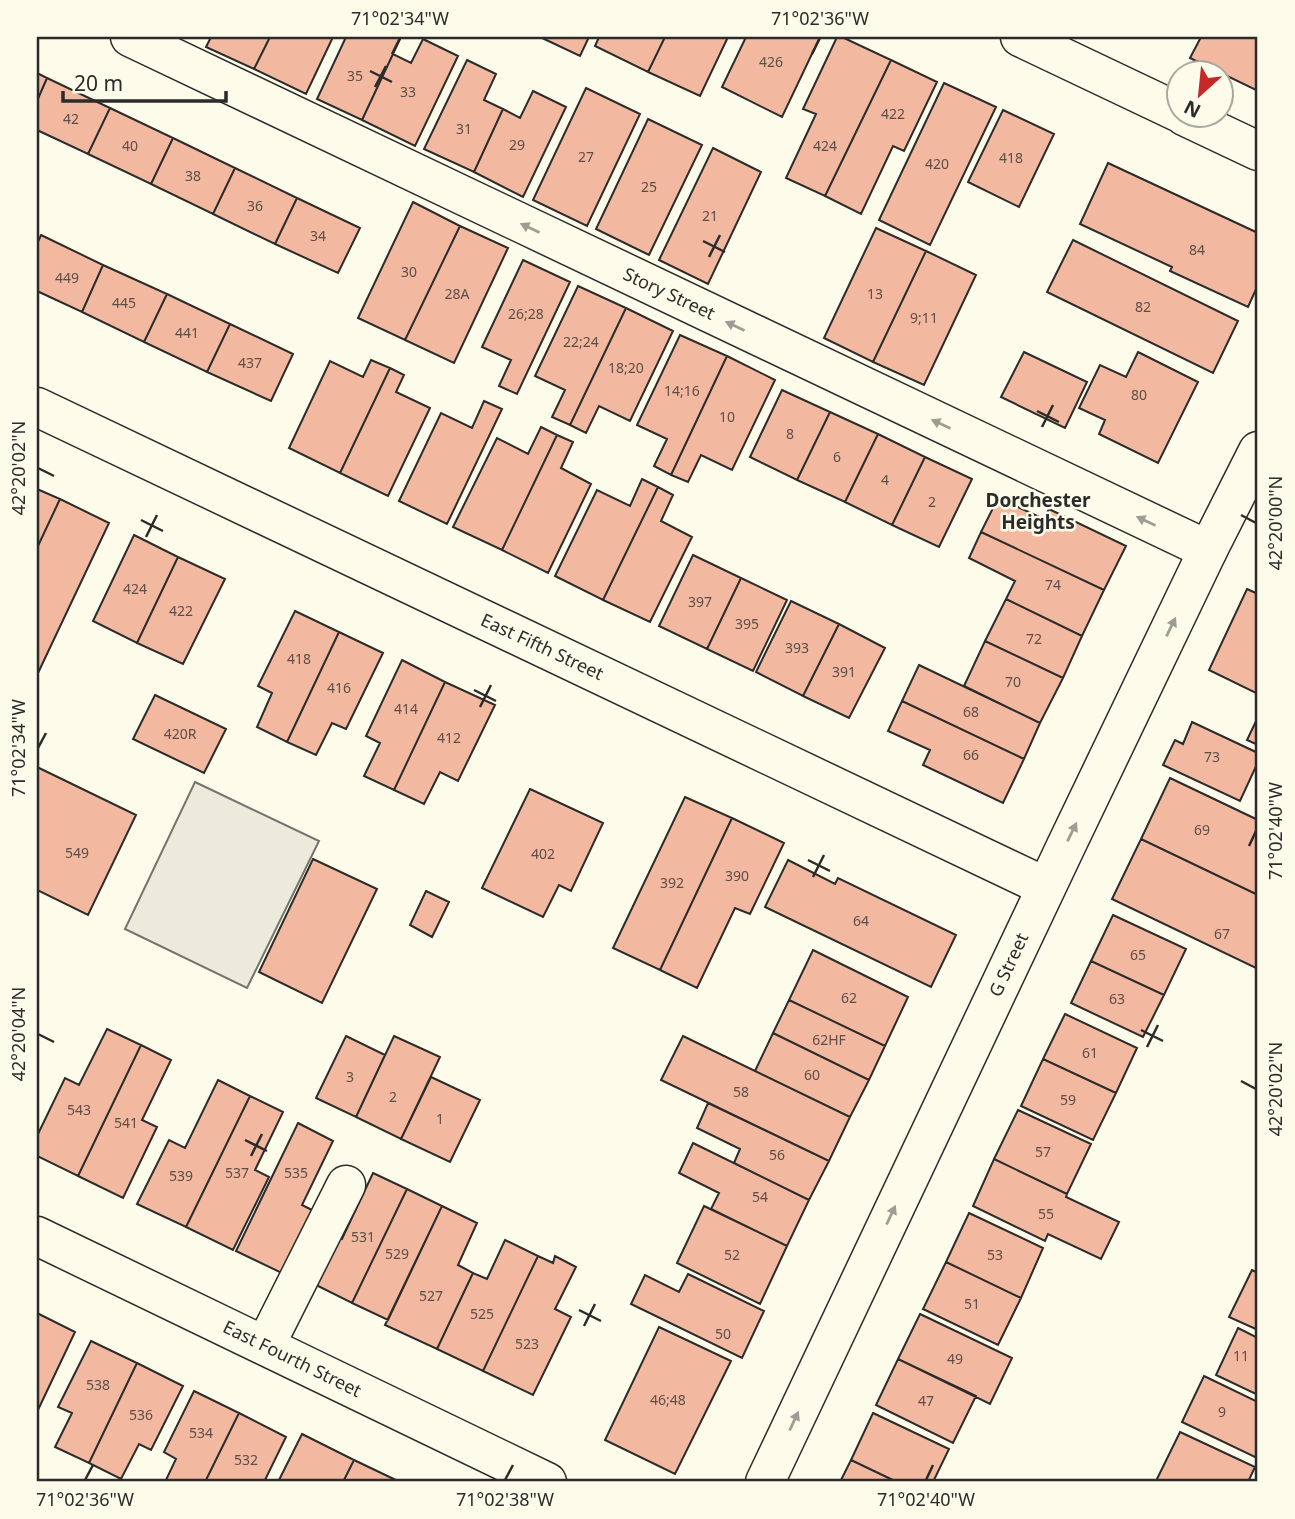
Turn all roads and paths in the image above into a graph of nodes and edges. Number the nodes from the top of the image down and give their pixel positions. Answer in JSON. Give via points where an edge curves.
{"nodes":[{"id":1,"x":130,"y":37,"type":"edge"},
{"id":2,"x":1020,"y":37,"type":"edge"},
{"id":3,"x":1166,"y":106,"type":"edge"},
{"id":4,"x":1215,"y":130,"type":"edge"},
{"id":5,"x":1258,"y":151,"type":"edge"},
{"id":6,"x":37,"y":407,"type":"edge"},
{"id":7,"x":1258,"y":451,"type":"edge"},
{"id":8,"x":1208,"y":550,"type":"junction"},
{"id":9,"x":1046,"y":887,"type":"junction"},
{"id":10,"x":346,"y":1185,"type":"dead end"},
{"id":11,"x":37,"y":1236,"type":"edge"},
{"id":12,"x":265,"y":1346,"type":"junction"},
{"id":13,"x":547,"y":1482,"type":"edge"},
{"id":14,"x":765,"y":1482,"type":"edge"}],
"edges":[{"from":8,"to":1,"type":"street","name":"Story Street","one_way":true},
{"from":2,"to":3,"type":"street"},
{"from":4,"to":5,"type":"street"},
{"from":6,"to":9,"type":"street","name":"East Fifth Street"},
{"from":7,"to":8,"type":"street","name":"G Street"},
{"from":9,"to":8,"type":"street","name":"G Street","one_way":true},
{"from":14,"to":9,"type":"street","name":"G Street","one_way":true},
{"from":10,"to":12,"type":"street"},
{"from":11,"to":12,"type":"street","name":"East Fourth Street"},
{"from":12,"to":13,"type":"street","name":"East Fourth Street"}]}
